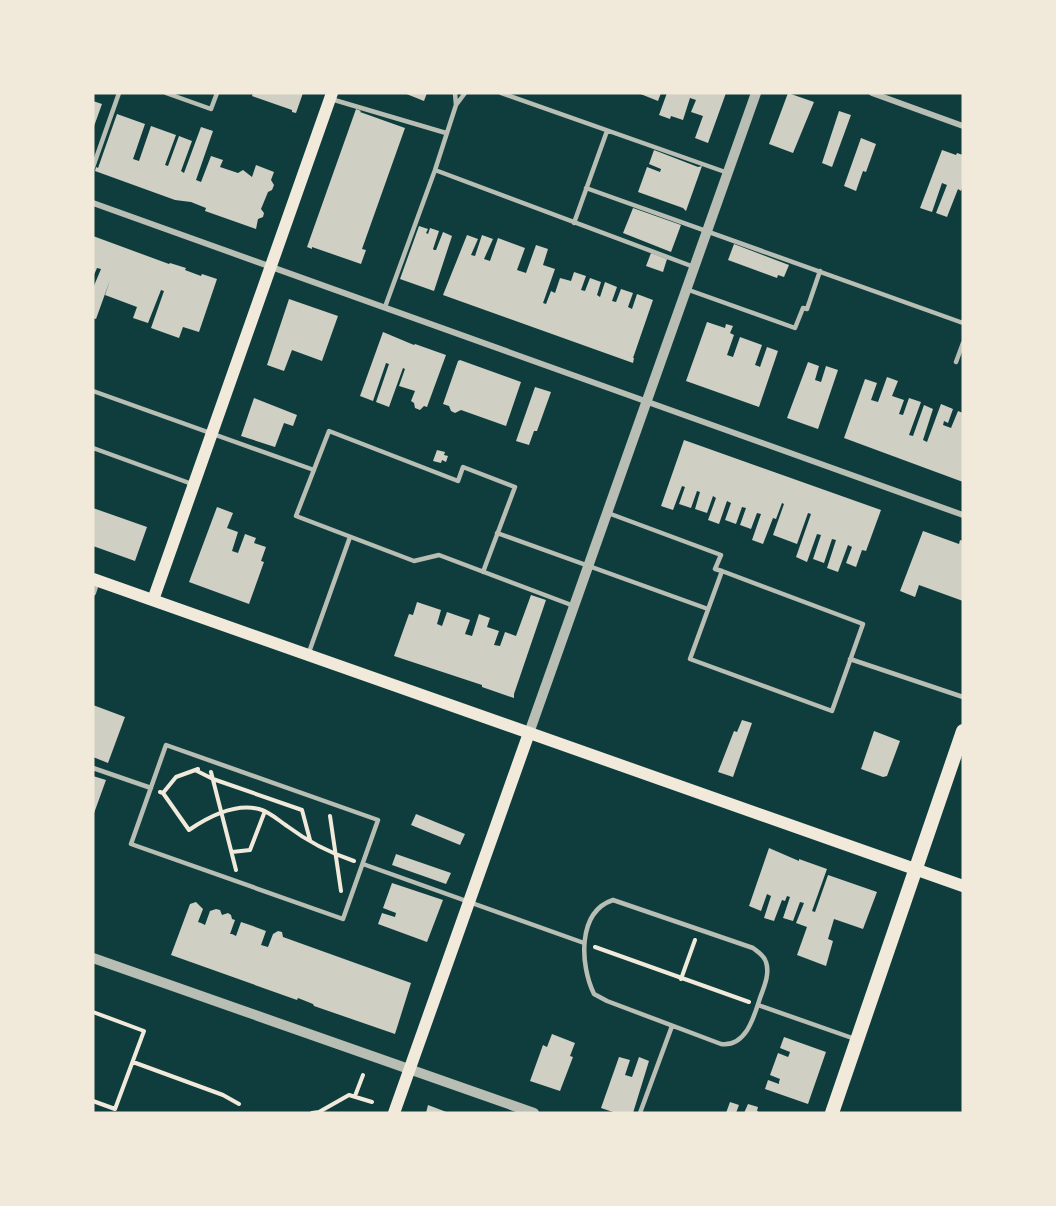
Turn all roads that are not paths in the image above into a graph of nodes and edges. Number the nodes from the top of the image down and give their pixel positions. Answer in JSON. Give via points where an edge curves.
{"nodes":[{"id":1,"x":119,"y":93,"type":"edge"},
{"id":2,"x":166,"y":93,"type":"edge"},
{"id":3,"x":217,"y":93,"type":"edge"},
{"id":4,"x":455,"y":93,"type":"edge"},
{"id":5,"x":465,"y":93,"type":"edge"},
{"id":6,"x":501,"y":93,"type":"edge"},
{"id":7,"x":756,"y":93,"type":"edge"},
{"id":8,"x":876,"y":94,"type":"edge"},
{"id":9,"x":331,"y":96,"type":"edge"},
{"id":10,"x":456,"y":105,"type":"junction"},
{"id":11,"x":963,"y":126,"type":"edge"},
{"id":12,"x":607,"y":131,"type":"junction"},
{"id":13,"x":446,"y":133,"type":"junction"},
{"id":14,"x":93,"y":167,"type":"edge"},
{"id":15,"x":435,"y":170,"type":"junction"},
{"id":16,"x":728,"y":173,"type":"junction"},
{"id":17,"x":586,"y":188,"type":"junction"},
{"id":18,"x":93,"y":203,"type":"edge"},
{"id":19,"x":574,"y":223,"type":"junction"},
{"id":20,"x":707,"y":230,"type":"junction"},
{"id":21,"x":270,"y":266,"type":"junction"},
{"id":22,"x":694,"y":267,"type":"junction"},
{"id":23,"x":820,"y":271,"type":"junction"},
{"id":24,"x":686,"y":289,"type":"junction"},
{"id":25,"x":385,"y":308,"type":"junction"},
{"id":26,"x":963,"y":323,"type":"edge"},
{"id":27,"x":963,"y":343,"type":"edge"},
{"id":28,"x":956,"y":362,"type":"dead end"},
{"id":29,"x":93,"y":391,"type":"edge"},
{"id":30,"x":646,"y":402,"type":"junction"},
{"id":31,"x":212,"y":434,"type":"junction"},
{"id":32,"x":93,"y":448,"type":"edge"},
{"id":33,"x":314,"y":471,"type":"junction"},
{"id":34,"x":194,"y":485,"type":"junction"},
{"id":35,"x":607,"y":513,"type":"junction"},
{"id":36,"x":963,"y":515,"type":"edge"},
{"id":37,"x":497,"y":533,"type":"junction"},
{"id":38,"x":350,"y":537,"type":"junction"},
{"id":39,"x":588,"y":566,"type":"junction"},
{"id":40,"x":483,"y":572,"type":"junction"},
{"id":41,"x":722,"y":572,"type":"junction"},
{"id":42,"x":95,"y":579,"type":"edge"},
{"id":43,"x":93,"y":593,"type":"edge"},
{"id":44,"x":153,"y":600,"type":"junction"},
{"id":45,"x":574,"y":606,"type":"junction"},
{"id":46,"x":708,"y":609,"type":"junction"},
{"id":47,"x":308,"y":655,"type":"junction"},
{"id":48,"x":850,"y":659,"type":"junction"},
{"id":49,"x":963,"y":697,"type":"edge"},
{"id":50,"x":963,"y":731,"type":"edge"},
{"id":51,"x":529,"y":733,"type":"junction"},
{"id":52,"x":93,"y":768,"type":"edge"},
{"id":53,"x":151,"y":788,"type":"junction"},
{"id":54,"x":363,"y":864,"type":"junction"},
{"id":55,"x":916,"y":870,"type":"junction"},
{"id":56,"x":963,"y":886,"type":"edge"},
{"id":57,"x":469,"y":902,"type":"junction"},
{"id":58,"x":584,"y":943,"type":"junction"},
{"id":59,"x":93,"y":958,"type":"edge"},
{"id":60,"x":758,"y":1005,"type":"junction"},
{"id":61,"x":672,"y":1026,"type":"junction"},
{"id":62,"x":858,"y":1040,"type":"junction"},
{"id":63,"x":410,"y":1069,"type":"junction"},
{"id":64,"x":394,"y":1113,"type":"edge"},
{"id":65,"x":534,"y":1113,"type":"edge"},
{"id":66,"x":640,"y":1113,"type":"edge"},
{"id":67,"x":832,"y":1113,"type":"edge"}],
"edges":[{"from":1,"to":14,"type":"lane"},
{"from":2,"to":3,"type":"lane","via":[[211,109]]},
{"from":4,"to":10,"type":"lane"},
{"from":5,"to":10,"type":"lane"},
{"from":6,"to":12,"type":"lane"},
{"from":7,"to":16,"type":"street"},
{"from":8,"to":11,"type":"street"},
{"from":9,"to":13,"type":"lane"},
{"from":9,"to":21,"type":"main road"},
{"from":10,"to":13,"type":"lane"},
{"from":12,"to":16,"type":"lane"},
{"from":12,"to":17,"type":"lane"},
{"from":13,"to":15,"type":"lane"},
{"from":15,"to":19,"type":"lane"},
{"from":15,"to":25,"type":"lane"},
{"from":16,"to":20,"type":"street"},
{"from":17,"to":19,"type":"lane"},
{"from":17,"to":20,"type":"lane"},
{"from":18,"to":21,"type":"street"},
{"from":19,"to":22,"type":"lane"},
{"from":20,"to":22,"type":"street"},
{"from":20,"to":23,"type":"lane"},
{"from":21,"to":25,"type":"street"},
{"from":21,"to":31,"type":"main road"},
{"from":22,"to":24,"type":"street"},
{"from":23,"to":24,"type":"lane","via":[[807,309],[803,308],[795,328]]},
{"from":23,"to":26,"type":"lane"},
{"from":24,"to":30,"type":"street"},
{"from":25,"to":30,"type":"street"},
{"from":27,"to":28,"type":"lane"},
{"from":29,"to":31,"type":"lane"},
{"from":30,"to":35,"type":"street"},
{"from":30,"to":36,"type":"street"},
{"from":31,"to":33,"type":"lane"},
{"from":31,"to":34,"type":"main road"},
{"from":32,"to":34,"type":"lane"},
{"from":33,"to":37,"type":"lane","via":[[329,431],[458,481],[463,467],[515,487]]},
{"from":33,"to":38,"type":"lane","via":[[296,516]]},
{"from":34,"to":44,"type":"main road"},
{"from":35,"to":39,"type":"street"},
{"from":35,"to":41,"type":"lane","via":[[721,555],[715,569]]},
{"from":37,"to":39,"type":"lane"},
{"from":37,"to":40,"type":"lane"},
{"from":38,"to":40,"type":"lane","via":[[414,561],[439,555]]},
{"from":38,"to":47,"type":"lane"},
{"from":39,"to":45,"type":"street"},
{"from":39,"to":46,"type":"lane"},
{"from":40,"to":45,"type":"lane"},
{"from":41,"to":46,"type":"lane"},
{"from":41,"to":48,"type":"lane","via":[[863,624]]},
{"from":42,"to":43,"type":"street"},
{"from":42,"to":44,"type":"main road"},
{"from":44,"to":47,"type":"main road"},
{"from":45,"to":51,"type":"street"},
{"from":46,"to":48,"type":"lane","via":[[690,659],[832,711]]},
{"from":47,"to":51,"type":"main road"},
{"from":48,"to":49,"type":"lane"},
{"from":50,"to":55,"type":"main road"},
{"from":51,"to":55,"type":"main road"},
{"from":51,"to":57,"type":"main road"},
{"from":52,"to":53,"type":"lane"},
{"from":53,"to":54,"type":"lane","via":[[166,744],[328,802],[378,820]]},
{"from":53,"to":54,"type":"lane","via":[[131,844],[343,919]]},
{"from":54,"to":57,"type":"lane"},
{"from":55,"to":56,"type":"main road"},
{"from":55,"to":62,"type":"main road"},
{"from":57,"to":58,"type":"lane"},
{"from":57,"to":63,"type":"main road"},
{"from":58,"to":60,"type":"lane","via":[[596,909],[613,900],[753,948],[765,960],[767,970]]},
{"from":58,"to":61,"type":"lane","via":[[594,994]]},
{"from":59,"to":63,"type":"street"},
{"from":60,"to":61,"type":"lane","via":[[750,1027],[728,1045]]},
{"from":60,"to":62,"type":"lane"},
{"from":61,"to":66,"type":"lane"},
{"from":62,"to":67,"type":"main road"},
{"from":63,"to":64,"type":"main road"},
{"from":63,"to":65,"type":"street"}]}
